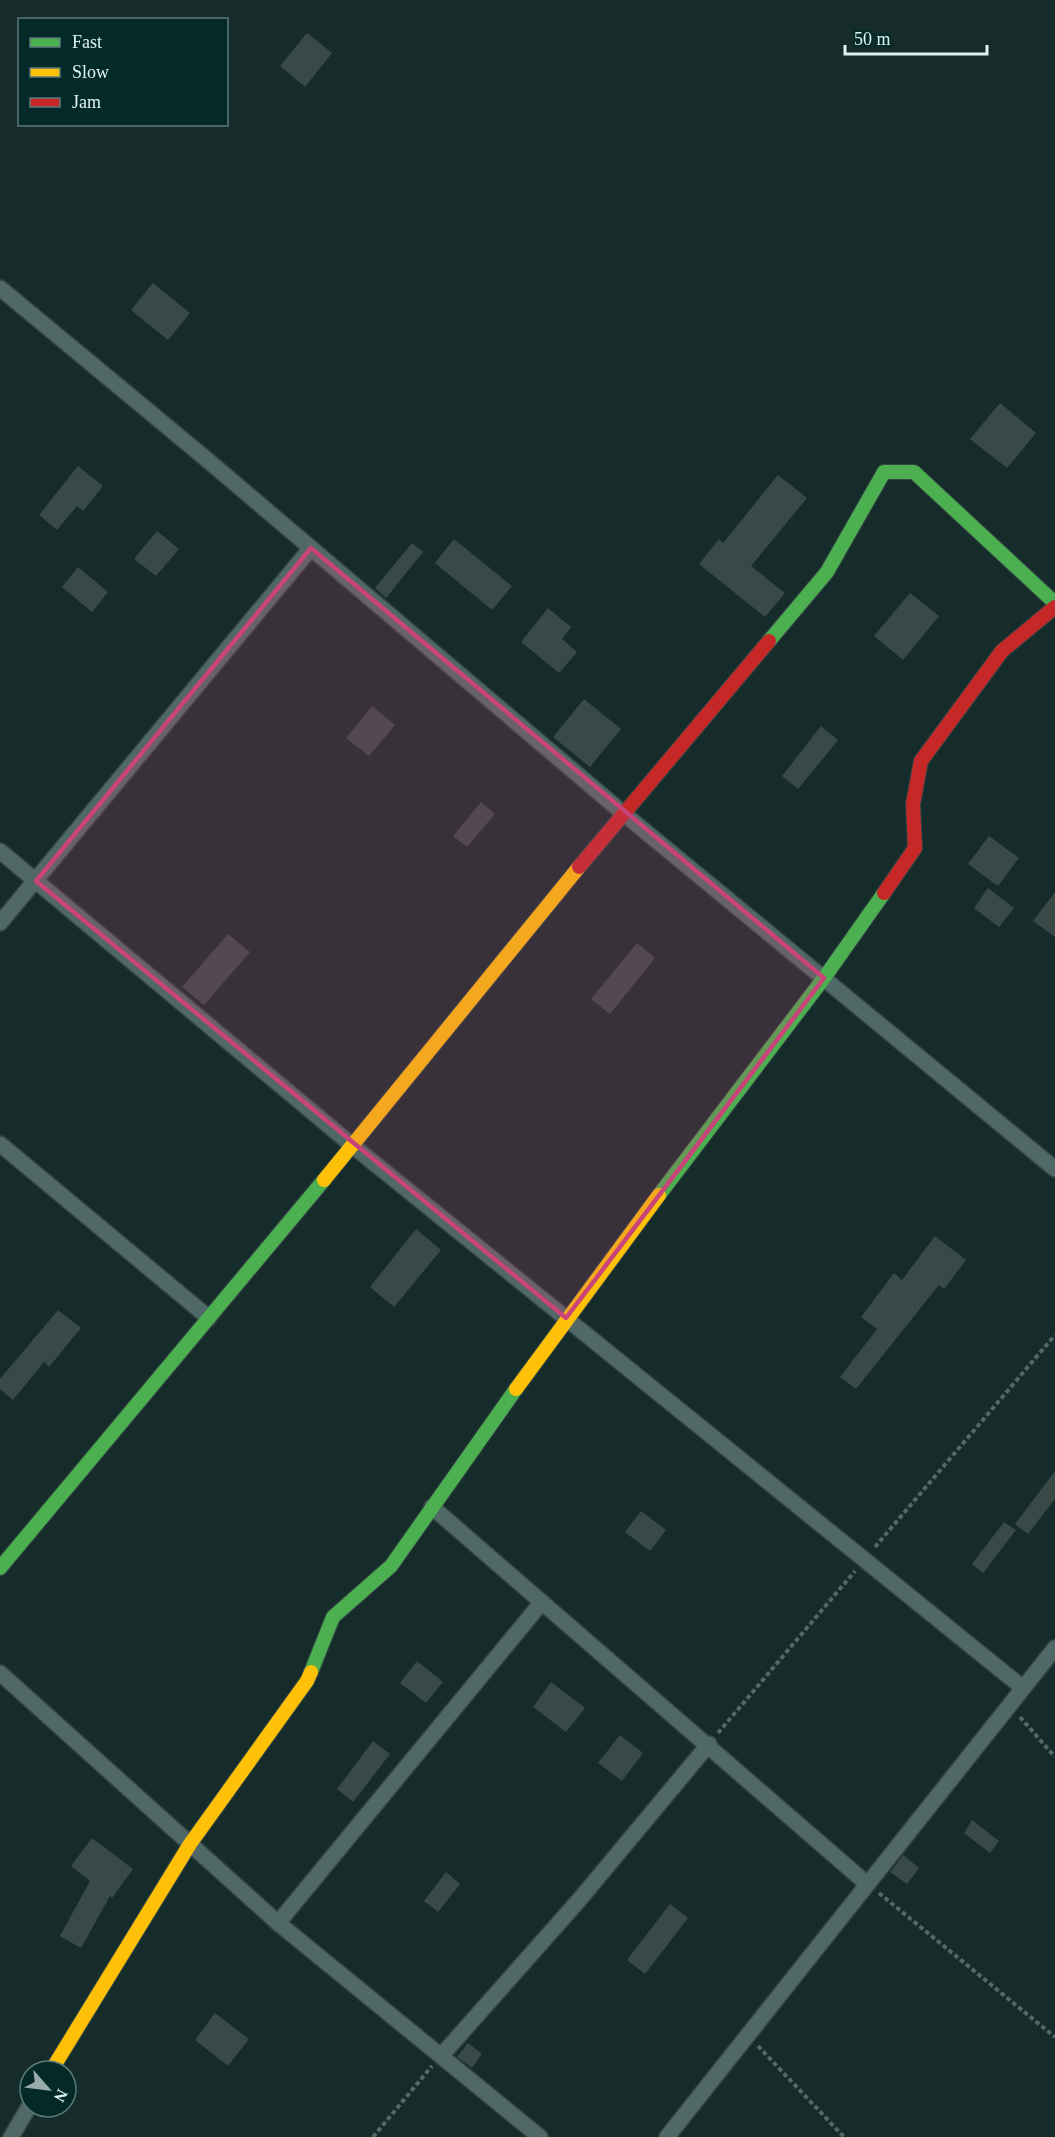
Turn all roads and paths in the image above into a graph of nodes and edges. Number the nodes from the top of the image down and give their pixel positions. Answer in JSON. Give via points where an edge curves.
{"nodes":[{"id":1,"x":0,"y":288,"type":"edge"},
{"id":2,"x":311,"y":548,"type":"junction"},
{"id":3,"x":1055,"y":605,"type":"edge"},
{"id":4,"x":623,"y":813,"type":"junction"},
{"id":5,"x":0,"y":851,"type":"edge"},
{"id":6,"x":36,"y":881,"type":"junction"},
{"id":7,"x":0,"y":923,"type":"edge"},
{"id":8,"x":824,"y":978,"type":"junction"},
{"id":9,"x":0,"y":1144,"type":"edge"},
{"id":10,"x":353,"y":1146,"type":"junction"},
{"id":11,"x":1055,"y":1169,"type":"edge"},
{"id":12,"x":209,"y":1318,"type":"junction"},
{"id":13,"x":566,"y":1318,"type":"junction"},
{"id":14,"x":1055,"y":1335,"type":"edge"},
{"id":15,"x":432,"y":1507,"type":"junction"},
{"id":16,"x":864,"y":1560,"type":"junction"},
{"id":17,"x":0,"y":1568,"type":"edge"},
{"id":18,"x":542,"y":1602,"type":"junction"},
{"id":19,"x":1055,"y":1648,"type":"edge"},
{"id":20,"x":0,"y":1673,"type":"edge"},
{"id":21,"x":1023,"y":1688,"type":"junction"},
{"id":22,"x":1010,"y":1705,"type":"junction"},
{"id":23,"x":709,"y":1744,"type":"junction"},
{"id":24,"x":1055,"y":1757,"type":"edge"},
{"id":25,"x":190,"y":1844,"type":"junction"},
{"id":26,"x":866,"y":1883,"type":"junction"},
{"id":27,"x":278,"y":1923,"type":"junction"},
{"id":28,"x":747,"y":2035,"type":"junction"},
{"id":29,"x":1055,"y":2037,"type":"edge"},
{"id":30,"x":441,"y":2056,"type":"junction"},
{"id":31,"x":58,"y":2059,"type":"edge"},
{"id":32,"x":22,"y":2119,"type":"edge"},
{"id":33,"x":11,"y":2137,"type":"edge"},
{"id":34,"x":372,"y":2137,"type":"edge"},
{"id":35,"x":540,"y":2137,"type":"edge"},
{"id":36,"x":667,"y":2137,"type":"edge"},
{"id":37,"x":844,"y":2137,"type":"edge"}],
"edges":[{"from":1,"to":2,"type":"street"},
{"from":2,"to":4,"type":"street"},
{"from":2,"to":6,"type":"street"},
{"from":3,"to":4,"type":"street","via":[[914,472],[884,472],[827,572]]},
{"from":3,"to":8,"type":"street","via":[[1002,651],[921,761],[913,804],[915,848]]},
{"from":4,"to":8,"type":"street"},
{"from":4,"to":10,"type":"street"},
{"from":5,"to":6,"type":"street"},
{"from":6,"to":7,"type":"street"},
{"from":6,"to":10,"type":"street"},
{"from":8,"to":11,"type":"street"},
{"from":8,"to":13,"type":"street"},
{"from":9,"to":12,"type":"street"},
{"from":10,"to":12,"type":"street"},
{"from":10,"to":13,"type":"street"},
{"from":12,"to":17,"type":"street"},
{"from":13,"to":15,"type":"street"},
{"from":13,"to":16,"type":"street"},
{"from":14,"to":16,"type":"path"},
{"from":15,"to":18,"type":"street"},
{"from":15,"to":25,"type":"street","via":[[391,1566],[333,1617],[307,1681]]},
{"from":16,"to":21,"type":"street"},
{"from":16,"to":23,"type":"path"},
{"from":18,"to":23,"type":"street"},
{"from":18,"to":27,"type":"street"},
{"from":19,"to":21,"type":"street"},
{"from":20,"to":25,"type":"street"},
{"from":21,"to":22,"type":"street"},
{"from":22,"to":24,"type":"path"},
{"from":22,"to":26,"type":"street"},
{"from":23,"to":26,"type":"street"},
{"from":23,"to":30,"type":"street","via":[[580,1899]]},
{"from":25,"to":27,"type":"street"},
{"from":25,"to":31,"type":"street"},
{"from":26,"to":28,"type":"street"},
{"from":26,"to":29,"type":"path"},
{"from":27,"to":30,"type":"street"},
{"from":28,"to":36,"type":"street"},
{"from":28,"to":37,"type":"path"},
{"from":30,"to":34,"type":"path"},
{"from":30,"to":35,"type":"street"},
{"from":32,"to":33,"type":"street"}]}
